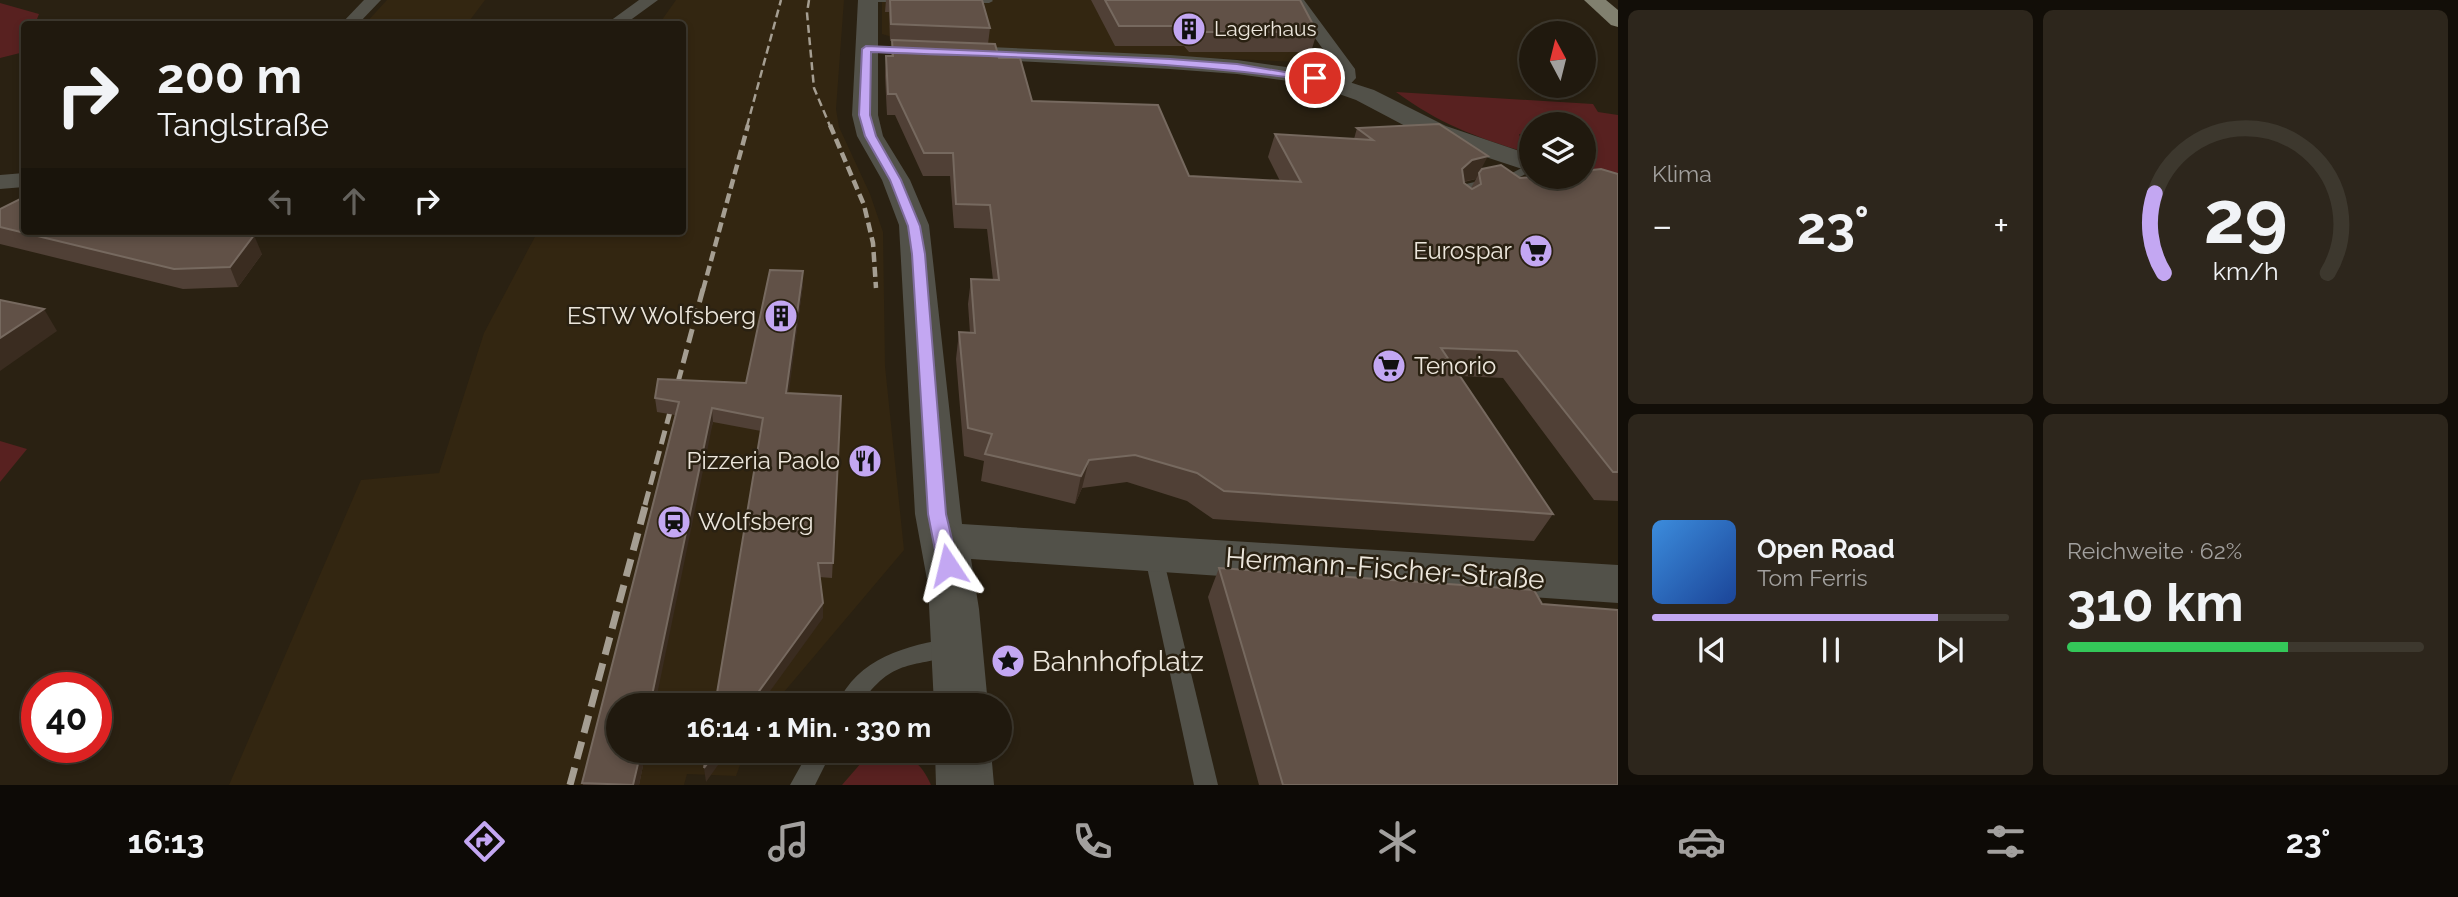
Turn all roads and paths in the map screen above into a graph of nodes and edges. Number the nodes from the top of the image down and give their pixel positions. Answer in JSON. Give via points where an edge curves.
{"nodes":[{"id":1,"x":373,"y":0,"type":"edge"},
{"id":2,"x":650,"y":0,"type":"edge"},
{"id":3,"x":868,"y":0,"type":"edge"},
{"id":4,"x":878,"y":0,"type":"edge"},
{"id":5,"x":1296,"y":0,"type":"edge"},
{"id":6,"x":1594,"y":0,"type":"edge"},
{"id":7,"x":919,"y":1,"type":"edge"},
{"id":8,"x":947,"y":1,"type":"edge"},
{"id":9,"x":989,"y":1,"type":"edge"},
{"id":10,"x":352,"y":21,"type":"edge"},
{"id":11,"x":618,"y":21,"type":"edge"},
{"id":12,"x":1618,"y":21,"type":"edge"},
{"id":13,"x":920,"y":51,"type":"edge"},
{"id":14,"x":1339,"y":85,"type":"junction"},
{"id":15,"x":1519,"y":161,"type":"edge"},
{"id":16,"x":1519,"y":174,"type":"edge"},
{"id":17,"x":21,"y":180,"type":"edge"},
{"id":18,"x":0,"y":182,"type":"edge"},
{"id":19,"x":1462,"y":206,"type":"edge"},
{"id":20,"x":945,"y":540,"type":"junction"},
{"id":21,"x":1153,"y":553,"type":"junction"},
{"id":22,"x":1618,"y":584,"type":"edge"},
{"id":23,"x":959,"y":646,"type":"junction"},
{"id":24,"x":856,"y":693,"type":"edge"},
{"id":25,"x":961,"y":693,"type":"edge"},
{"id":26,"x":814,"y":763,"type":"edge"},
{"id":27,"x":964,"y":763,"type":"edge"},
{"id":28,"x":802,"y":785,"type":"edge"},
{"id":29,"x":965,"y":785,"type":"edge"},
{"id":30,"x":1206,"y":785,"type":"edge"}],
"edges":[{"from":1,"to":10,"type":"street"},
{"from":2,"to":11,"type":"street"},
{"from":3,"to":20,"type":"street","via":[[880,50],[865,115],[870,136],[896,180],[914,226],[937,514]]},
{"from":4,"to":7,"type":"lane"},
{"from":5,"to":14,"type":"street","via":[[1346,69],[1346,78]]},
{"from":6,"to":12,"type":"main road"},
{"from":8,"to":9,"type":"lane"},
{"from":13,"to":14,"type":"street","via":[[1237,67]]},
{"from":14,"to":15,"type":"street","via":[[1437,132]]},
{"from":16,"to":19,"type":"lane","via":[[1466,187],[1459,194]]},
{"from":17,"to":18,"type":"street"},
{"from":20,"to":21,"type":"street"},
{"from":20,"to":23,"type":"street"},
{"from":21,"to":22,"type":"street","name":"Hermann-Fischer-Straße"},
{"from":21,"to":30,"type":"lane"},
{"from":23,"to":24,"type":"lane","via":[[901,656]]},
{"from":23,"to":25,"type":"street"},
{"from":26,"to":28,"type":"lane"},
{"from":27,"to":29,"type":"street"}]}
